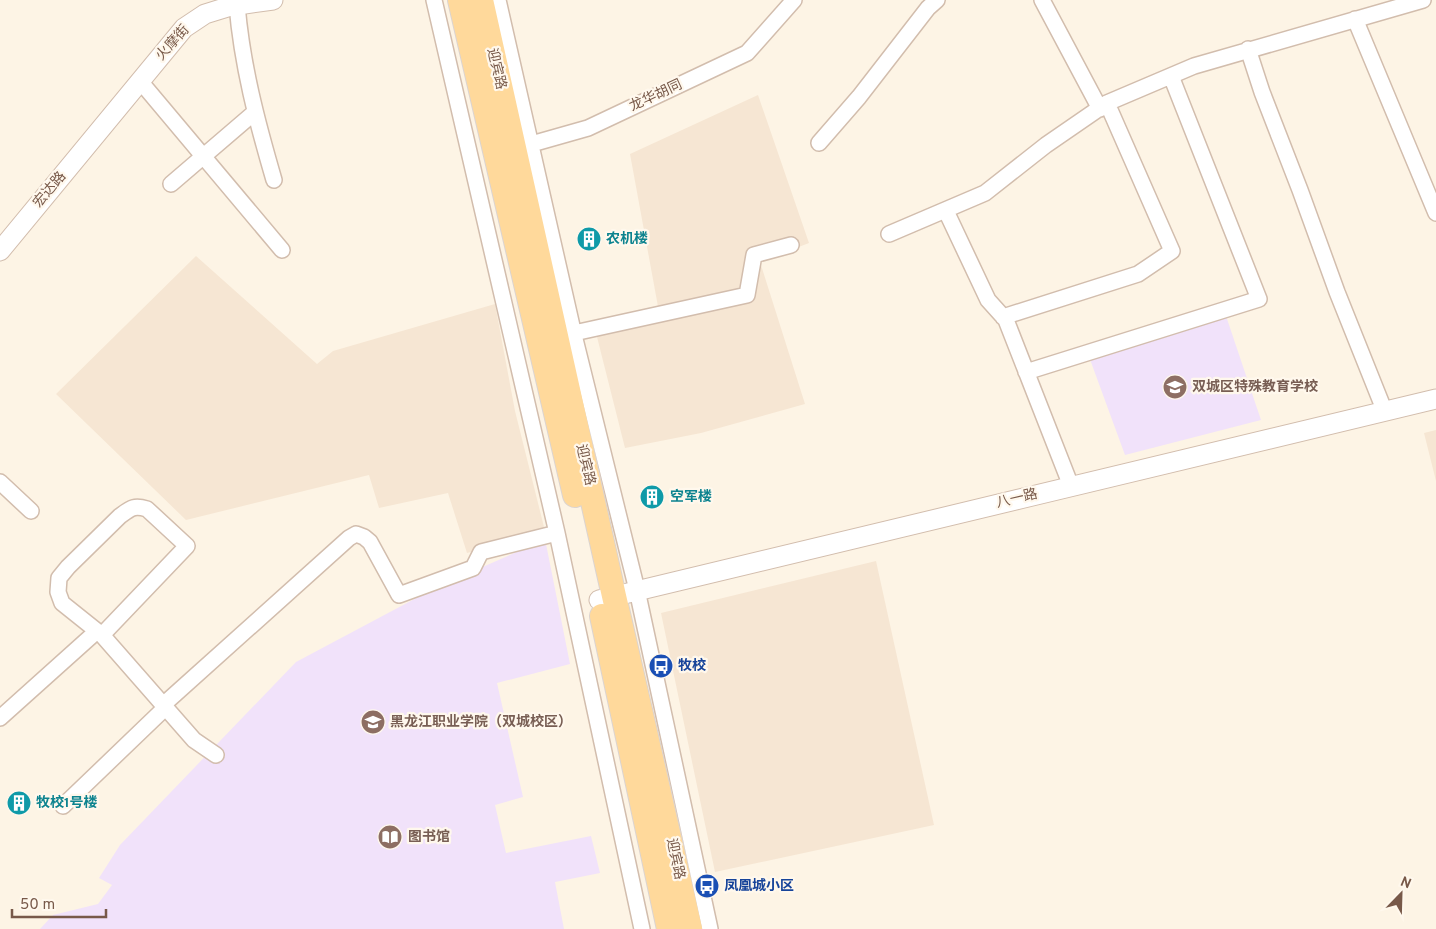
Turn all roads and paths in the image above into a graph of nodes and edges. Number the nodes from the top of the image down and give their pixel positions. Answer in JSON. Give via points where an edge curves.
{"nodes":[{"id":1,"x":273,"y":0,"type":"edge"},
{"id":2,"x":434,"y":0,"type":"edge"},
{"id":3,"x":460,"y":0,"type":"edge"},
{"id":4,"x":481,"y":0,"type":"edge"},
{"id":5,"x":498,"y":0,"type":"edge"},
{"id":6,"x":794,"y":0,"type":"edge"},
{"id":7,"x":937,"y":0,"type":"edge"},
{"id":8,"x":1042,"y":0,"type":"edge"},
{"id":9,"x":1423,"y":0,"type":"edge"},
{"id":10,"x":237,"y":5,"type":"junction"},
{"id":11,"x":1355,"y":19,"type":"junction"},
{"id":12,"x":1248,"y":49,"type":"junction"},
{"id":13,"x":1172,"y":76,"type":"junction"},
{"id":14,"x":140,"y":81,"type":"junction"},
{"id":15,"x":1104,"y":106,"type":"junction"},
{"id":16,"x":255,"y":112,"type":"junction"},
{"id":17,"x":100,"y":130,"type":"joint"},
{"id":18,"x":819,"y":142,"type":"dead end"},
{"id":19,"x":514,"y":149,"type":"junction"},
{"id":20,"x":203,"y":156,"type":"junction"},
{"id":21,"x":274,"y":180,"type":"dead end"},
{"id":22,"x":172,"y":184,"type":"dead end"},
{"id":23,"x":1435,"y":207,"type":"edge"},
{"id":24,"x":946,"y":211,"type":"junction"},
{"id":25,"x":889,"y":234,"type":"dead end"},
{"id":26,"x":792,"y":245,"type":"dead end"},
{"id":27,"x":282,"y":250,"type":"dead end"},
{"id":28,"x":0,"y":251,"type":"edge"},
{"id":29,"x":1002,"y":317,"type":"junction"},
{"id":30,"x":565,"y":334,"type":"junction"},
{"id":31,"x":1026,"y":372,"type":"junction"},
{"id":32,"x":1436,"y":399,"type":"edge"},
{"id":33,"x":1385,"y":412,"type":"junction"},
{"id":34,"x":0,"y":482,"type":"edge"},
{"id":35,"x":1071,"y":486,"type":"junction"},
{"id":36,"x":31,"y":511,"type":"dead end"},
{"id":37,"x":557,"y":533,"type":"junction"},
{"id":38,"x":637,"y":590,"type":"junction"},
{"id":39,"x":606,"y":598,"type":"junction"},
{"id":40,"x":99,"y":633,"type":"junction"},
{"id":41,"x":164,"y":707,"type":"junction"},
{"id":42,"x":0,"y":718,"type":"edge"},
{"id":43,"x":216,"y":755,"type":"dead end"},
{"id":44,"x":63,"y":806,"type":"dead end"},
{"id":45,"x":642,"y":929,"type":"edge"},
{"id":46,"x":669,"y":929,"type":"edge"},
{"id":47,"x":690,"y":929,"type":"edge"},
{"id":48,"x":710,"y":929,"type":"edge"}],
"edges":[{"from":1,"to":10,"type":"street","name":"火摩街"},
{"from":2,"to":37,"type":"street"},
{"from":3,"to":19,"type":"main road","name":"迎宾路"},
{"from":4,"to":19,"type":"main road","name":"迎宾路"},
{"from":5,"to":19,"type":"street"},
{"from":6,"to":19,"type":"street","name":"龙华胡同","via":[[747,53],[588,128]]},
{"from":7,"to":18,"type":"street"},
{"from":8,"to":15,"type":"street"},
{"from":9,"to":11,"type":"street"},
{"from":10,"to":14,"type":"street","name":"火摩街","via":[[205,14],[184,28]]},
{"from":10,"to":16,"type":"street","via":[[240,41]]},
{"from":11,"to":12,"type":"street"},
{"from":11,"to":23,"type":"street"},
{"from":12,"to":13,"type":"street"},
{"from":12,"to":33,"type":"street","via":[[1337,292]]},
{"from":13,"to":15,"type":"street"},
{"from":13,"to":31,"type":"street","via":[[1259,299]]},
{"from":14,"to":17,"type":"street","name":"火摩街"},
{"from":14,"to":20,"type":"street"},
{"from":15,"to":24,"type":"street","via":[[1046,145],[985,193]]},
{"from":15,"to":29,"type":"street","via":[[1172,251],[1138,274]]},
{"from":16,"to":20,"type":"street"},
{"from":16,"to":21,"type":"street"},
{"from":17,"to":28,"type":"street","name":"宏达路"},
{"from":19,"to":30,"type":"main road","name":"迎宾路"},
{"from":19,"to":39,"type":"main road","name":"迎宾路"},
{"from":20,"to":22,"type":"street"},
{"from":20,"to":27,"type":"street"},
{"from":24,"to":25,"type":"street"},
{"from":24,"to":29,"type":"street","via":[[988,300]]},
{"from":26,"to":30,"type":"street","via":[[754,255],[747,295]]},
{"from":29,"to":31,"type":"street"},
{"from":30,"to":38,"type":"street"},
{"from":30,"to":39,"type":"main road","name":"迎宾路"},
{"from":31,"to":35,"type":"street"},
{"from":32,"to":33,"type":"street","name":"八一路"},
{"from":33,"to":35,"type":"street","name":"八一路"},
{"from":34,"to":36,"type":"street"},
{"from":35,"to":38,"type":"street","name":"八一路"},
{"from":37,"to":41,"type":"street","via":[[481,552],[473,568],[399,595],[370,542],[356,534]]},
{"from":37,"to":45,"type":"street"},
{"from":38,"to":39,"type":"street","name":"八一路"},
{"from":38,"to":48,"type":"street"},
{"from":39,"to":46,"type":"main road","name":"迎宾路"},
{"from":39,"to":47,"type":"main road","name":"迎宾路"},
{"from":40,"to":40,"type":"street","via":[[62,603],[58,592],[59,578],[130,508],[147,509],[186,546]]},
{"from":40,"to":41,"type":"street"},
{"from":40,"to":42,"type":"street"},
{"from":41,"to":43,"type":"street","via":[[194,740]]},
{"from":41,"to":44,"type":"street"}]}
